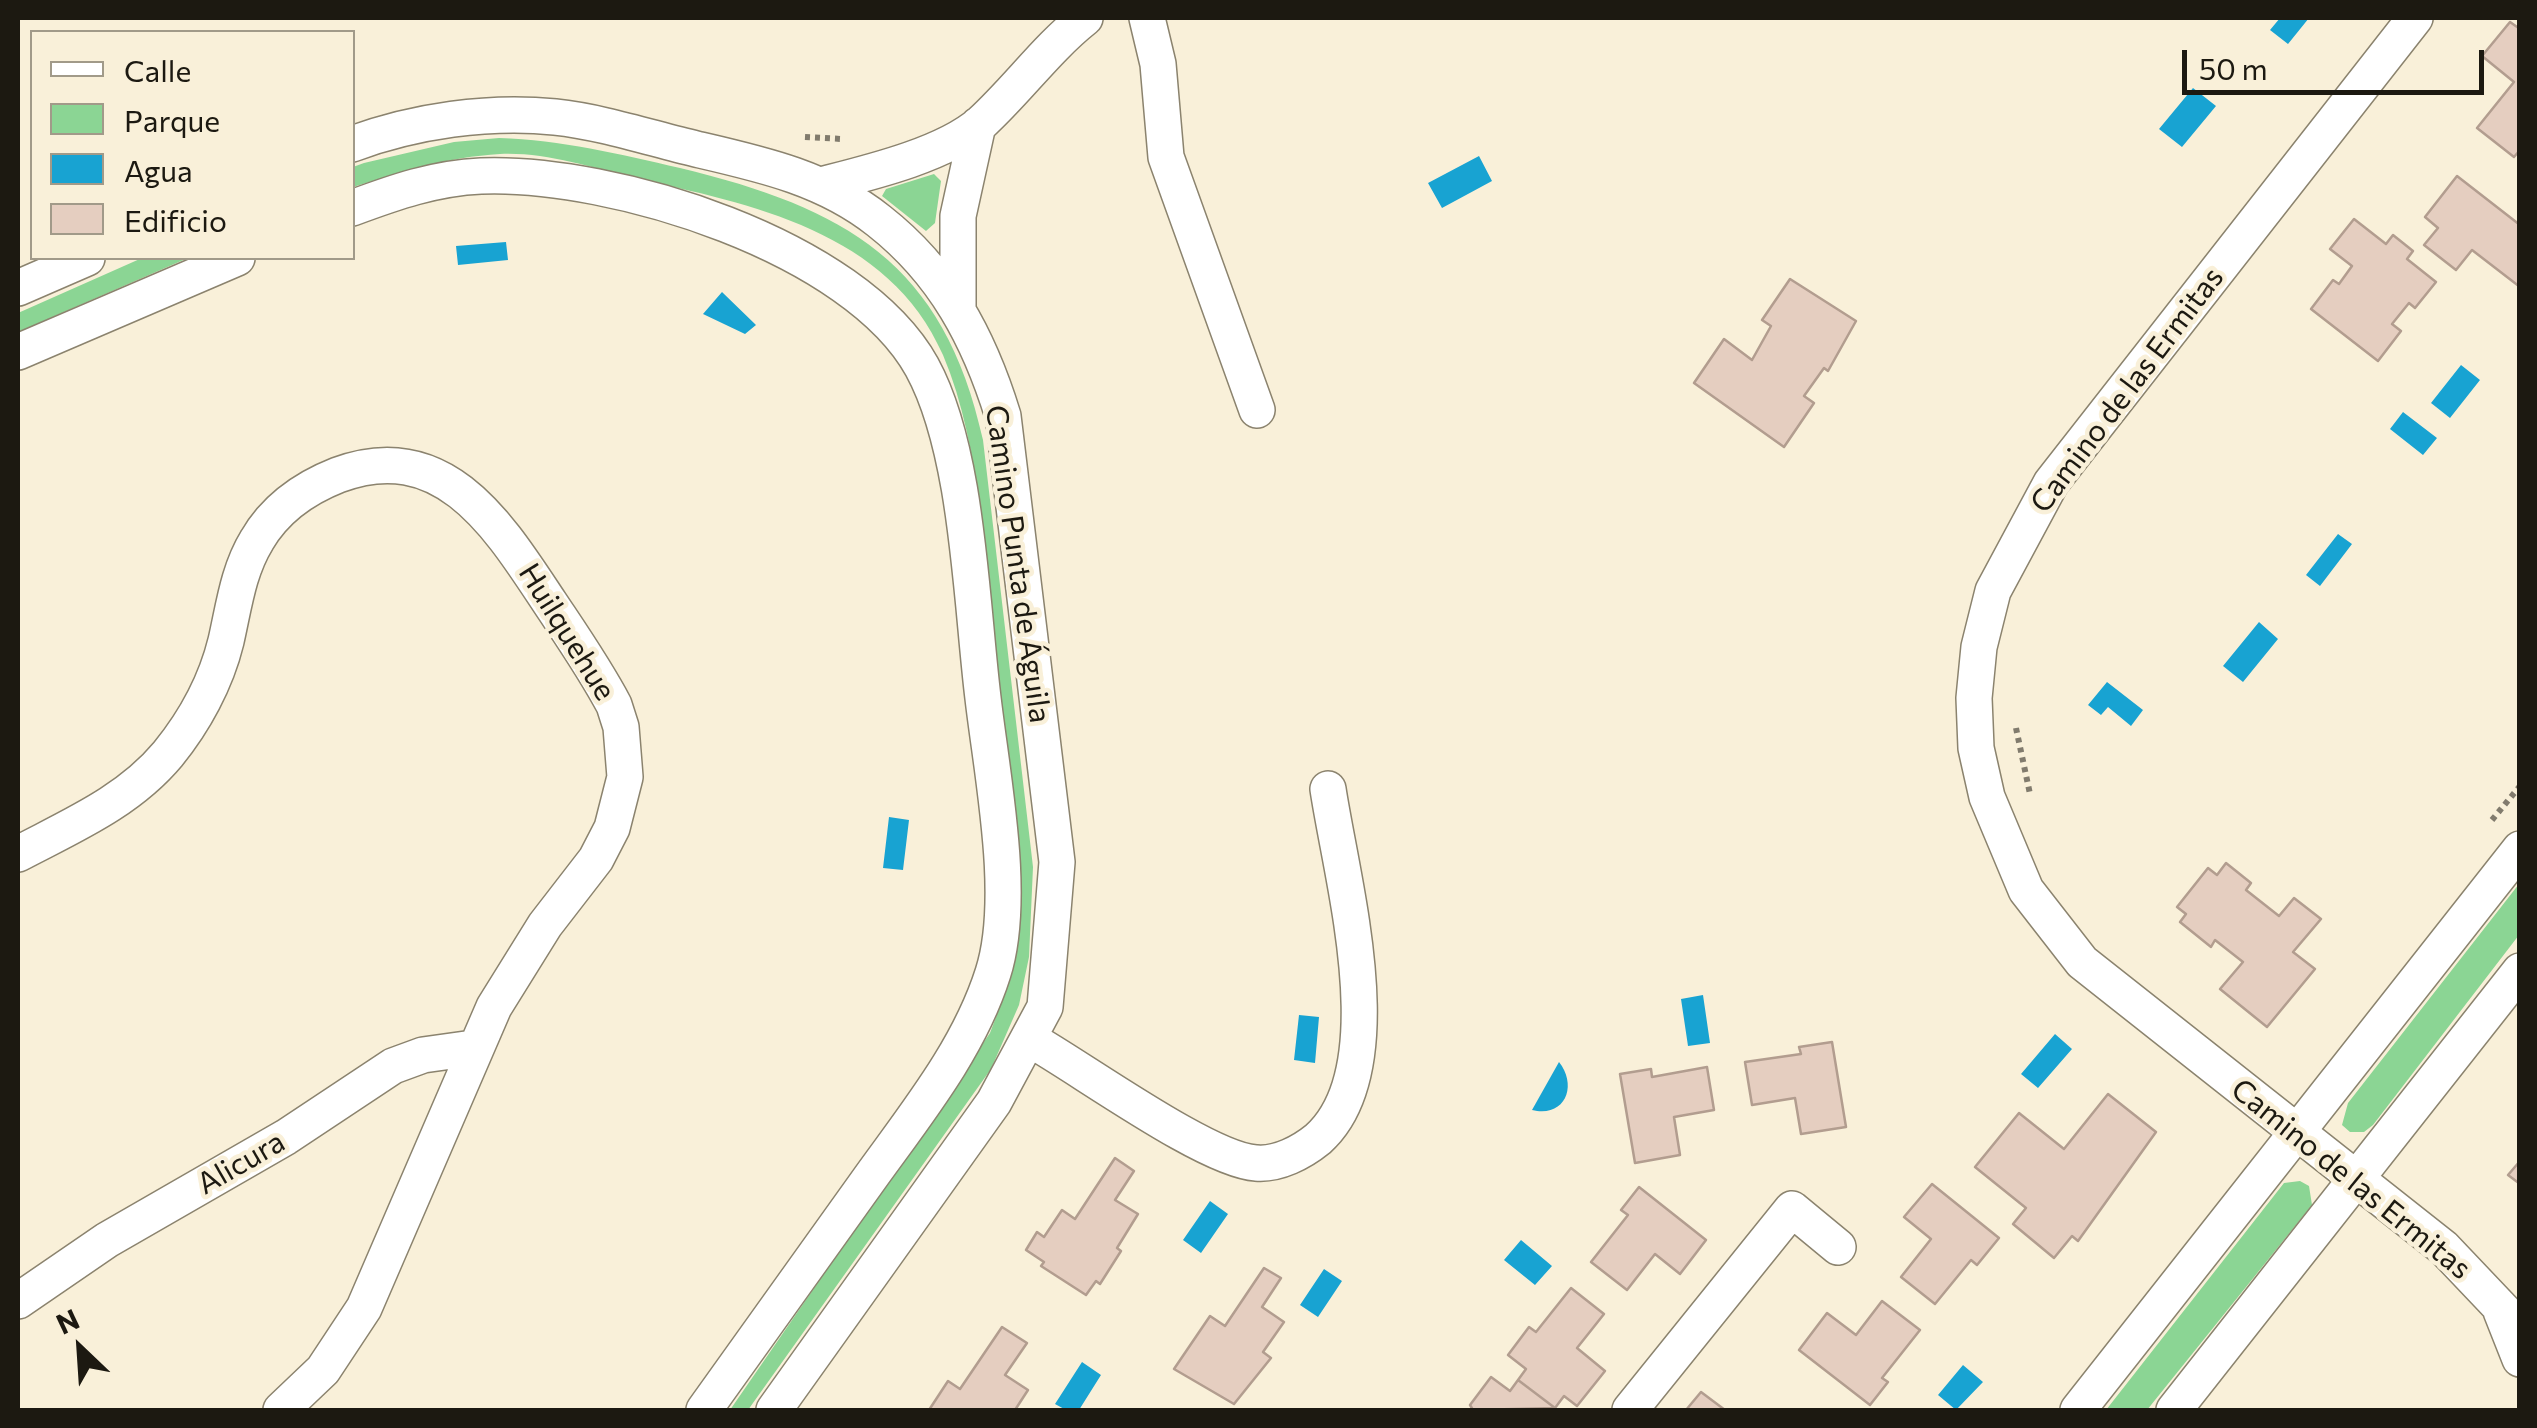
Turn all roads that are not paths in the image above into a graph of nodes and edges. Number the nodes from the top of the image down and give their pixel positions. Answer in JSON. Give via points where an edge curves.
{"nodes":[{"id":1,"x":1085,"y":18,"type":"edge"},
{"id":2,"x":1148,"y":18,"type":"edge"},
{"id":3,"x":2415,"y":18,"type":"edge"},
{"id":4,"x":978,"y":125,"type":"junction"},
{"id":5,"x":355,"y":143,"type":"edge"},
{"id":6,"x":821,"y":185,"type":"junction"},
{"id":7,"x":355,"y":207,"type":"edge"},
{"id":8,"x":82,"y":260,"type":"edge"},
{"id":9,"x":232,"y":260,"type":"edge"},
{"id":10,"x":18,"y":288,"type":"edge"},
{"id":11,"x":958,"y":308,"type":"junction"},
{"id":12,"x":18,"y":352,"type":"edge"},
{"id":13,"x":1256,"y":410,"type":"dead end"},
{"id":14,"x":1328,"y":789,"type":"dead end"},
{"id":15,"x":2520,"y":849,"type":"edge"},
{"id":16,"x":18,"y":854,"type":"edge"},
{"id":17,"x":2520,"y":971,"type":"edge"},
{"id":18,"x":1030,"y":1040,"type":"junction"},
{"id":19,"x":473,"y":1048,"type":"junction"},
{"id":20,"x":2298,"y":1134,"type":"junction"},
{"id":21,"x":2356,"y":1179,"type":"junction"},
{"id":22,"x":1838,"y":1248,"type":"dead end"},
{"id":23,"x":18,"y":1301,"type":"edge"},
{"id":24,"x":2510,"y":1320,"type":"edge"},
{"id":25,"x":2520,"y":1359,"type":"edge"},
{"id":26,"x":281,"y":1410,"type":"edge"},
{"id":27,"x":704,"y":1410,"type":"edge"},
{"id":28,"x":774,"y":1410,"type":"edge"},
{"id":29,"x":1630,"y":1410,"type":"edge"},
{"id":30,"x":2078,"y":1410,"type":"edge"},
{"id":31,"x":2174,"y":1410,"type":"edge"}],
"edges":[{"from":1,"to":4,"type":"street"},
{"from":2,"to":13,"type":"street","via":[[1166,156]]},
{"from":3,"to":20,"type":"street","name":"Camino de las Ermitas","via":[[2051,482],[1994,591],[1979,647],[1976,748],[2026,890],[2082,962]]},
{"from":4,"to":6,"type":"street","via":[[911,158]]},
{"from":4,"to":11,"type":"street","via":[[958,216]]},
{"from":5,"to":6,"type":"street","name":"Camino Punta de Águila","via":[[388,130],[474,117],[554,117],[768,166]]},
{"from":6,"to":11,"type":"street","name":"Camino Punta de Águila","via":[[906,244]]},
{"from":7,"to":27,"type":"street","name":"Camino Punta de Águila","via":[[416,184],[541,177],[621,190],[773,243],[832,273],[884,314],[922,367],[952,438],[998,822],[1002,900],[995,969],[972,1026],[929,1095]]},
{"from":8,"to":10,"type":"street"},
{"from":9,"to":12,"type":"street"},
{"from":11,"to":18,"type":"street","name":"Camino Punta de Águila","via":[[987,364],[1003,416],[1057,862],[1047,992]]},
{"from":14,"to":18,"type":"street","via":[[1362,1033],[1354,1082],[1329,1128],[1301,1154],[1257,1164],[1213,1150]]},
{"from":15,"to":20,"type":"street"},
{"from":16,"to":19,"type":"street","name":"Huilquehue","via":[[118,800],[179,740],[225,646],[247,558],[276,515],[320,482],[346,472],[389,468],[430,474],[475,500],[506,536],[603,684],[625,752],[620,802],[596,859],[517,966]]},
{"from":17,"to":21,"type":"street"},
{"from":18,"to":28,"type":"street","name":"Camino Punta de Águila","via":[[994,1102]]},
{"from":19,"to":23,"type":"street","name":"Alicura","via":[[423,1054],[393,1066]]},
{"from":19,"to":26,"type":"street","name":"Huilquehue","via":[[364,1308],[322,1370]]},
{"from":20,"to":21,"type":"street","name":"Camino de las Ermitas"},
{"from":20,"to":30,"type":"street"},
{"from":21,"to":24,"type":"street","name":"Camino de las Ermitas","via":[[2444,1248]]},
{"from":21,"to":31,"type":"street"},
{"from":22,"to":29,"type":"street","via":[[1792,1209]]},
{"from":24,"to":25,"type":"street","name":"Camino de las Ermitas"}]}
